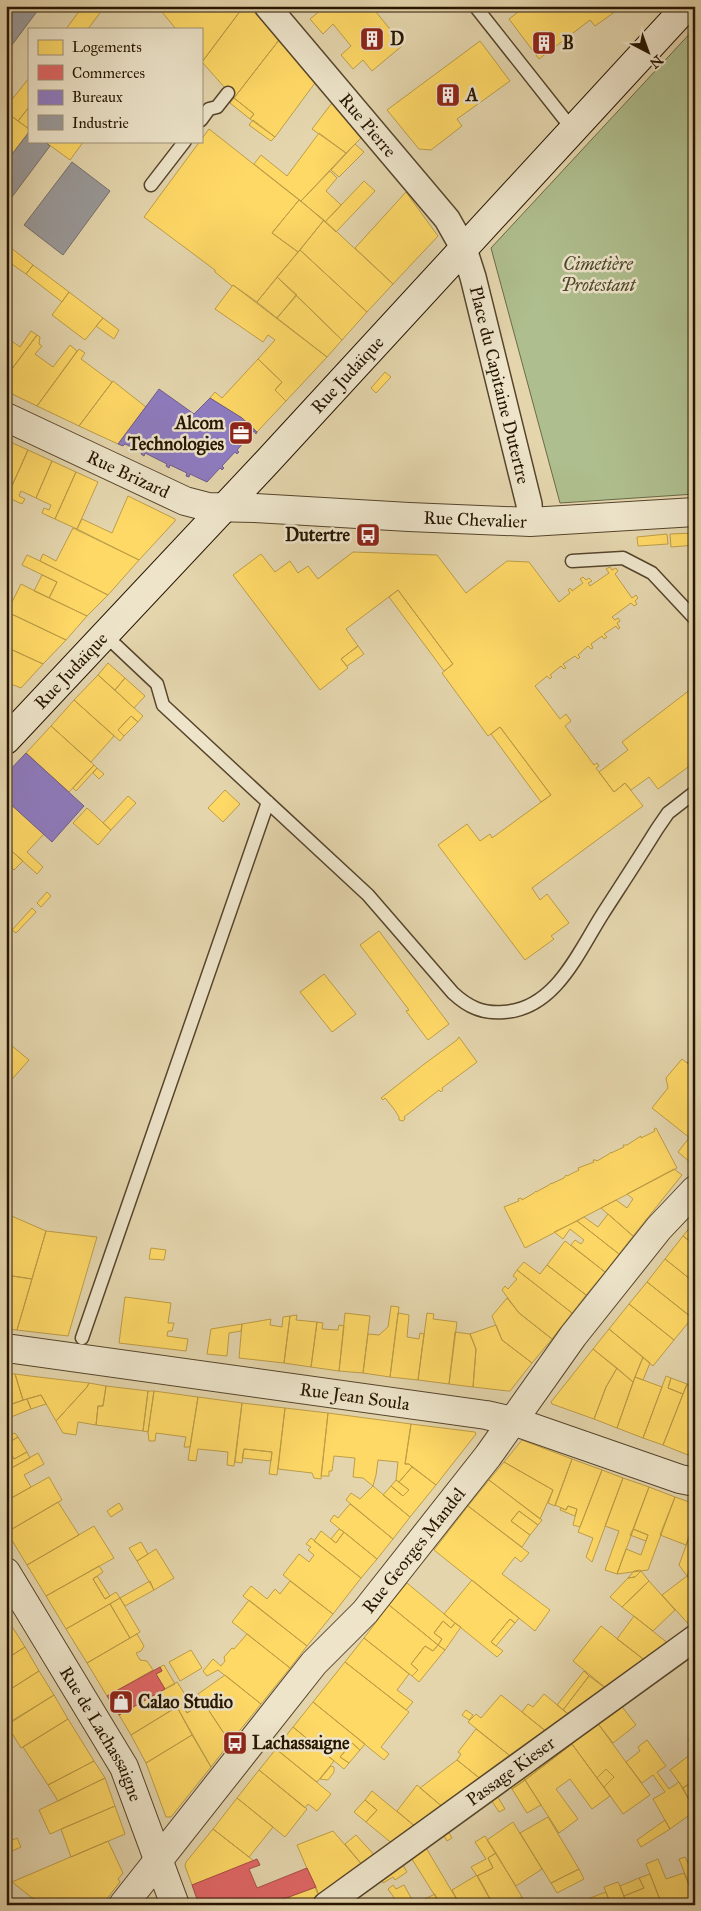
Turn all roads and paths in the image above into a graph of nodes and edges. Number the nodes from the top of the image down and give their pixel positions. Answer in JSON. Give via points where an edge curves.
{"nodes":[{"id":1,"x":476,"y":6,"type":"edge"},
{"id":2,"x":687,"y":6,"type":"edge"},
{"id":3,"x":275,"y":21,"type":"edge"},
{"id":4,"x":228,"y":93,"type":"dead end"},
{"id":5,"x":202,"y":119,"type":"edge"},
{"id":6,"x":573,"y":130,"type":"junction"},
{"id":7,"x":184,"y":142,"type":"edge"},
{"id":8,"x":151,"y":185,"type":"dead end"},
{"id":9,"x":464,"y":249,"type":"junction"},
{"id":10,"x":6,"y":417,"type":"edge"},
{"id":11,"x":224,"y":507,"type":"junction"},
{"id":12,"x":255,"y":508,"type":"joint"},
{"id":13,"x":695,"y":512,"type":"edge"},
{"id":14,"x":530,"y":522,"type":"junction"},
{"id":15,"x":572,"y":561,"type":"dead end"},
{"id":16,"x":695,"y":619,"type":"edge"},
{"id":17,"x":105,"y":635,"type":"junction"},
{"id":18,"x":6,"y":740,"type":"edge"},
{"id":19,"x":695,"y":792,"type":"edge"},
{"id":20,"x":268,"y":802,"type":"junction"},
{"id":21,"x":695,"y":1190,"type":"edge"},
{"id":22,"x":82,"y":1338,"type":"dead end"},
{"id":23,"x":6,"y":1348,"type":"edge"},
{"id":24,"x":513,"y":1420,"type":"junction"},
{"id":25,"x":695,"y":1482,"type":"edge"},
{"id":26,"x":6,"y":1572,"type":"edge"},
{"id":27,"x":695,"y":1638,"type":"edge"},
{"id":28,"x":159,"y":1860,"type":"junction"},
{"id":29,"x":123,"y":1905,"type":"edge"},
{"id":30,"x":175,"y":1905,"type":"edge"},
{"id":31,"x":326,"y":1905,"type":"edge"}],
"edges":[{"from":1,"to":6,"type":"lane"},
{"from":2,"to":6,"type":"street","name":"Rue Judaïque"},
{"from":3,"to":9,"type":"street","name":"Rue Pierre","via":[[447,220]]},
{"from":4,"to":5,"type":"lane"},
{"from":6,"to":9,"type":"street","name":"Rue Judaïque"},
{"from":7,"to":8,"type":"lane"},
{"from":9,"to":11,"type":"street","name":"Rue Judaïque"},
{"from":9,"to":14,"type":"street","name":"Place du Capitaine Dutertre","via":[[530,504]]},
{"from":10,"to":11,"type":"street","name":"Rue Brizard","via":[[185,502]]},
{"from":11,"to":12,"type":"street","name":"Rue Brizard"},
{"from":11,"to":17,"type":"street","name":"Rue Judaïque"},
{"from":12,"to":14,"type":"street","name":"Rue Chevalier"},
{"from":13,"to":14,"type":"street","name":"Rue Chevalier"},
{"from":15,"to":16,"type":"lane","via":[[623,558],[652,573]]},
{"from":17,"to":18,"type":"street","name":"Rue Judaïque"},
{"from":17,"to":20,"type":"lane","via":[[157,684],[163,705]]},
{"from":19,"to":20,"type":"lane","via":[[668,813],[561,981],[534,1004],[518,1011],[498,1013],[464,1004],[453,994],[368,895]]},
{"from":20,"to":22,"type":"lane"},
{"from":21,"to":24,"type":"street","name":"Rue Georges Mandel","via":[[659,1228],[573,1336]]},
{"from":23,"to":24,"type":"street","name":"Rue Jean Soula"},
{"from":24,"to":25,"type":"street","name":"Rue Jean Soula"},
{"from":24,"to":28,"type":"street","name":"Rue Georges Mandel","via":[[365,1612],[314,1663]]},
{"from":26,"to":28,"type":"street","name":"Rue de Lachassaigne","via":[[124,1767]]},
{"from":27,"to":31,"type":"street","name":"Passage Kieser"},
{"from":28,"to":29,"type":"street","name":"Rue Georges Mandel"},
{"from":28,"to":30,"type":"street","name":"Rue de Lachassaigne"}]}
